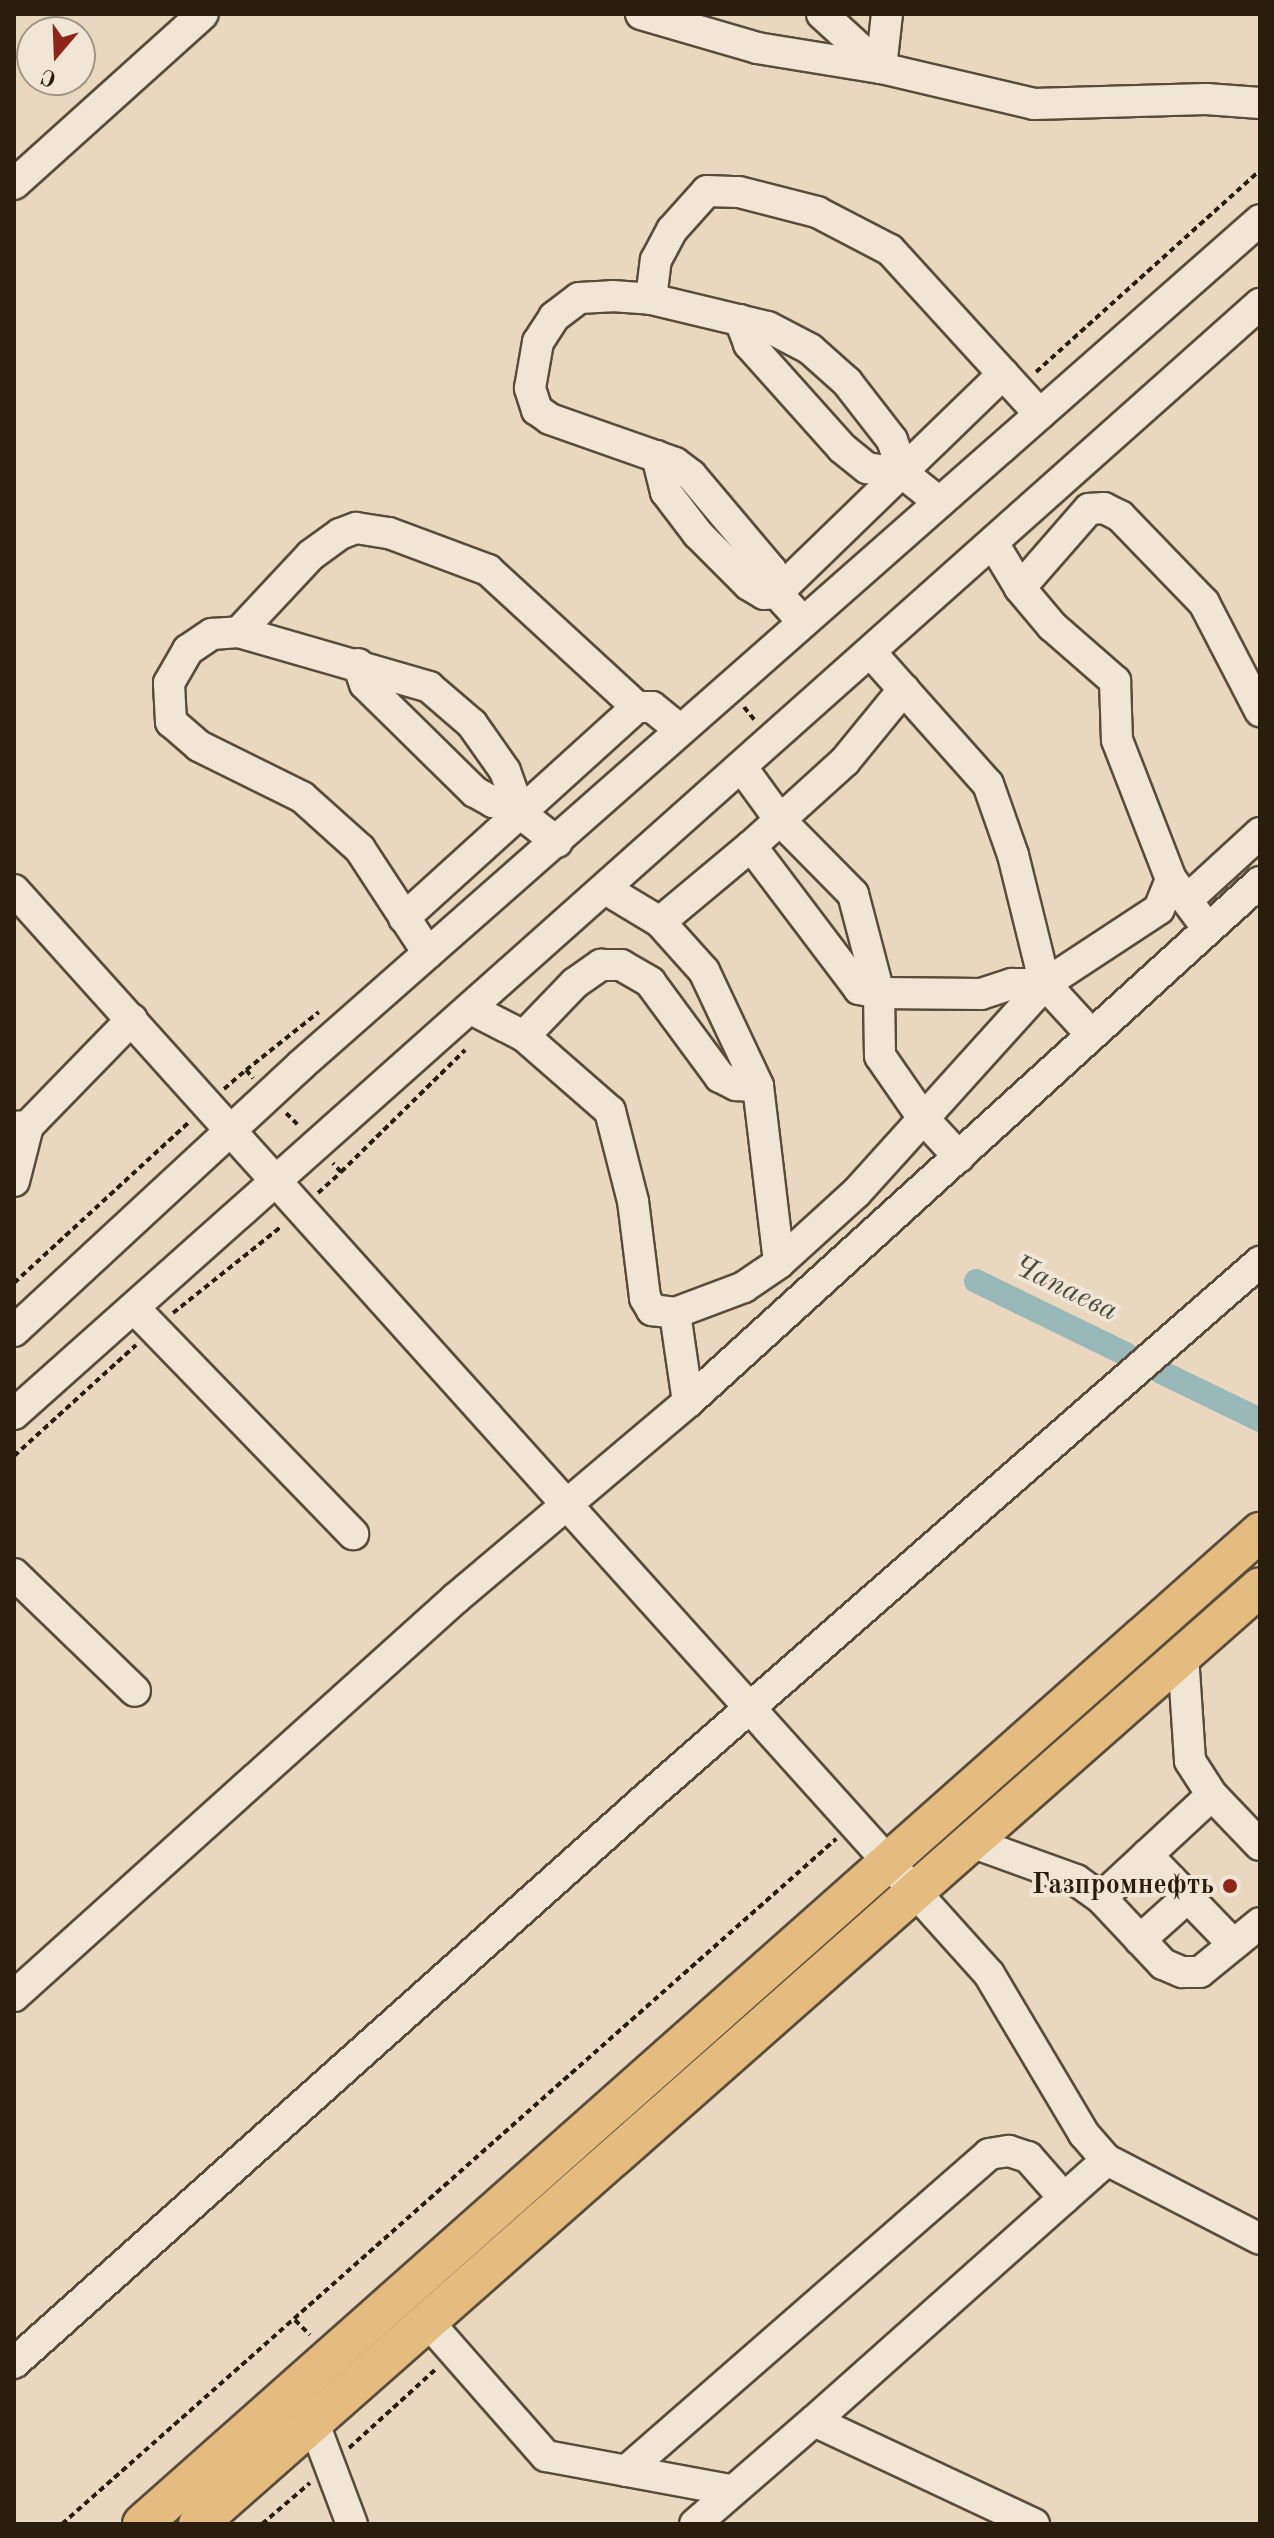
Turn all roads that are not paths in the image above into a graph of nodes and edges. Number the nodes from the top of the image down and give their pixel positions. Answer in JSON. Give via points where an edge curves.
{"nodes":[{"id":1,"x":203,"y":14,"type":"edge"},
{"id":2,"x":641,"y":14,"type":"edge"},
{"id":3,"x":822,"y":14,"type":"edge"},
{"id":4,"x":887,"y":14,"type":"edge"},
{"id":5,"x":881,"y":68,"type":"junction"},
{"id":6,"x":1260,"y":103,"type":"edge"},
{"id":7,"x":14,"y":184,"type":"edge"},
{"id":8,"x":1260,"y":220,"type":"edge"},
{"id":9,"x":651,"y":299,"type":"junction"},
{"id":10,"x":1260,"y":304,"type":"edge"},
{"id":11,"x":740,"y":320,"type":"junction"},
{"id":12,"x":1003,"y":374,"type":"junction"},
{"id":13,"x":1040,"y":414,"type":"junction"},
{"id":14,"x":904,"y":474,"type":"junction"},
{"id":15,"x":939,"y":502,"type":"junction"},
{"id":16,"x":993,"y":543,"type":"junction"},
{"id":17,"x":1020,"y":588,"type":"junction"},
{"id":18,"x":777,"y":593,"type":"junction"},
{"id":19,"x":803,"y":622,"type":"junction"},
{"id":20,"x":239,"y":632,"type":"junction"},
{"id":21,"x":872,"y":654,"type":"junction"},
{"id":22,"x":358,"y":664,"type":"junction"},
{"id":23,"x":904,"y":689,"type":"junction"},
{"id":24,"x":637,"y":707,"type":"junction"},
{"id":25,"x":1260,"y":711,"type":"edge"},
{"id":26,"x":680,"y":730,"type":"junction"},
{"id":27,"x":743,"y":769,"type":"junction"},
{"id":28,"x":518,"y":808,"type":"junction"},
{"id":29,"x":780,"y":820,"type":"junction"},
{"id":30,"x":1260,"y":833,"type":"edge"},
{"id":31,"x":557,"y":842,"type":"junction"},
{"id":32,"x":751,"y":846,"type":"junction"},
{"id":33,"x":1260,"y":882,"type":"edge"},
{"id":34,"x":14,"y":890,"type":"edge"},
{"id":35,"x":607,"y":890,"type":"junction"},
{"id":36,"x":1179,"y":890,"type":"junction"},
{"id":37,"x":404,"y":918,"type":"junction"},
{"id":38,"x":660,"y":922,"type":"junction"},
{"id":39,"x":1208,"y":929,"type":"junction"},
{"id":40,"x":428,"y":953,"type":"junction"},
{"id":41,"x":1045,"y":984,"type":"junction"},
{"id":42,"x":879,"y":993,"type":"junction"},
{"id":43,"x":471,"y":1009,"type":"junction"},
{"id":44,"x":132,"y":1019,"type":"junction"},
{"id":45,"x":1089,"y":1032,"type":"junction"},
{"id":46,"x":524,"y":1036,"type":"junction"},
{"id":47,"x":758,"y":1086,"type":"junction"},
{"id":48,"x":923,"y":1118,"type":"junction"},
{"id":49,"x":21,"y":1127,"type":"edge"},
{"id":50,"x":232,"y":1130,"type":"junction"},
{"id":51,"x":959,"y":1157,"type":"junction"},
{"id":52,"x":14,"y":1181,"type":"edge"},
{"id":53,"x":280,"y":1181,"type":"junction"},
{"id":54,"x":1260,"y":1262,"type":"edge"},
{"id":55,"x":779,"y":1263,"type":"junction"},
{"id":56,"x":134,"y":1308,"type":"junction"},
{"id":57,"x":675,"y":1313,"type":"junction"},
{"id":58,"x":14,"y":1331,"type":"edge"},
{"id":59,"x":688,"y":1402,"type":"junction"},
{"id":60,"x":14,"y":1414,"type":"edge"},
{"id":61,"x":565,"y":1505,"type":"junction"},
{"id":62,"x":1260,"y":1532,"type":"edge"},
{"id":63,"x":353,"y":1534,"type":"dead end"},
{"id":64,"x":14,"y":1574,"type":"edge"},
{"id":65,"x":1260,"y":1587,"type":"edge"},
{"id":66,"x":1183,"y":1655,"type":"junction"},
{"id":67,"x":135,"y":1691,"type":"dead end"},
{"id":68,"x":751,"y":1711,"type":"junction"},
{"id":69,"x":1212,"y":1795,"type":"junction"},
{"id":70,"x":971,"y":1842,"type":"junction"},
{"id":71,"x":1260,"y":1845,"type":"edge"},
{"id":72,"x":1147,"y":1855,"type":"junction"},
{"id":73,"x":885,"y":1860,"type":"junction"},
{"id":74,"x":916,"y":1892,"type":"junction"},
{"id":75,"x":1188,"y":1897,"type":"junction"},
{"id":76,"x":1101,"y":1898,"type":"junction"},
{"id":77,"x":1260,"y":1923,"type":"edge"},
{"id":78,"x":1140,"y":1940,"type":"junction"},
{"id":79,"x":1233,"y":1944,"type":"junction"},
{"id":80,"x":14,"y":1996,"type":"edge"},
{"id":81,"x":1107,"y":2160,"type":"junction"},
{"id":82,"x":1064,"y":2198,"type":"junction"},
{"id":83,"x":1260,"y":2239,"type":"edge"},
{"id":84,"x":383,"y":2311,"type":"junction"},
{"id":85,"x":419,"y":2330,"type":"junction"},
{"id":86,"x":14,"y":2363,"type":"edge"},
{"id":87,"x":313,"y":2421,"type":"junction"},
{"id":88,"x":814,"y":2421,"type":"junction"},
{"id":89,"x":626,"y":2471,"type":"junction"},
{"id":90,"x":730,"y":2490,"type":"junction"},
{"id":91,"x":142,"y":2524,"type":"edge"},
{"id":92,"x":198,"y":2524,"type":"edge"},
{"id":93,"x":352,"y":2524,"type":"edge"},
{"id":94,"x":695,"y":2524,"type":"edge"},
{"id":95,"x":1034,"y":2524,"type":"edge"}],
"edges":[{"from":1,"to":7,"type":"street"},
{"from":2,"to":5,"type":"street","via":[[757,48]]},
{"from":3,"to":5,"type":"street"},
{"from":4,"to":5,"type":"street"},
{"from":5,"to":6,"type":"street","via":[[1034,104],[1206,99]]},
{"from":8,"to":13,"type":"street"},
{"from":9,"to":11,"type":"street"},
{"from":9,"to":12,"type":"street","via":[[656,260],[686,209],[707,191],[739,192],[817,212],[890,250]]},
{"from":9,"to":18,"type":"street","via":[[579,298],[554,317],[538,342],[530,388],[537,410],[683,469],[771,570]]},
{"from":10,"to":16,"type":"street"},
{"from":11,"to":14,"type":"street","via":[[749,344],[842,448],[867,468]]},
{"from":11,"to":14,"type":"street","via":[[768,327],[810,349],[847,382],[892,440]]},
{"from":12,"to":13,"type":"street"},
{"from":12,"to":14,"type":"street"},
{"from":13,"to":15,"type":"street"},
{"from":14,"to":15,"type":"street"},
{"from":14,"to":18,"type":"street"},
{"from":15,"to":19,"type":"street"},
{"from":16,"to":17,"type":"street"},
{"from":16,"to":21,"type":"street"},
{"from":17,"to":25,"type":"street","via":[[1089,509],[1104,508],[1120,516],[1204,603]]},
{"from":17,"to":36,"type":"street","via":[[1052,626],[1115,681],[1117,740]]},
{"from":18,"to":19,"type":"street"},
{"from":19,"to":26,"type":"street"},
{"from":20,"to":22,"type":"street"},
{"from":20,"to":24,"type":"street","via":[[311,555],[340,534],[356,528],[389,533],[488,570]]},
{"from":20,"to":37,"type":"street","via":[[212,634],[188,650],[169,683],[171,722],[199,746],[302,797],[360,849]]},
{"from":21,"to":23,"type":"street"},
{"from":21,"to":27,"type":"street"},
{"from":22,"to":28,"type":"street","via":[[365,684],[475,792]]},
{"from":22,"to":28,"type":"street","via":[[429,687],[472,724],[505,771]]},
{"from":23,"to":29,"type":"street","via":[[845,761]]},
{"from":23,"to":41,"type":"street","via":[[988,784],[1013,855]]},
{"from":24,"to":26,"type":"street","via":[[652,707]]},
{"from":24,"to":28,"type":"street"},
{"from":26,"to":31,"type":"street"},
{"from":27,"to":29,"type":"street"},
{"from":27,"to":35,"type":"street"},
{"from":28,"to":31,"type":"street"},
{"from":28,"to":37,"type":"street"},
{"from":29,"to":32,"type":"street"},
{"from":29,"to":42,"type":"street","via":[[853,894]]},
{"from":30,"to":36,"type":"street"},
{"from":31,"to":40,"type":"street"},
{"from":32,"to":38,"type":"street"},
{"from":32,"to":42,"type":"street","via":[[859,989]]},
{"from":33,"to":39,"type":"street"},
{"from":34,"to":44,"type":"street"},
{"from":35,"to":38,"type":"street"},
{"from":35,"to":43,"type":"street"},
{"from":36,"to":39,"type":"street"},
{"from":36,"to":41,"type":"street","via":[[1159,909]]},
{"from":37,"to":40,"type":"street"},
{"from":38,"to":47,"type":"street","via":[[704,971]]},
{"from":39,"to":45,"type":"street"},
{"from":40,"to":50,"type":"street"},
{"from":41,"to":42,"type":"street","via":[[1012,984],[981,994]]},
{"from":41,"to":45,"type":"street"},
{"from":41,"to":48,"type":"street"},
{"from":42,"to":48,"type":"street","via":[[880,1056]]},
{"from":43,"to":46,"type":"street"},
{"from":43,"to":53,"type":"street"},
{"from":44,"to":49,"type":"street"},
{"from":44,"to":50,"type":"street"},
{"from":45,"to":51,"type":"street"},
{"from":46,"to":47,"type":"street","via":[[592,971],[621,965],[650,982],[720,1077],[736,1085]]},
{"from":46,"to":57,"type":"street","via":[[610,1111],[633,1201],[645,1298],[652,1310]]},
{"from":47,"to":55,"type":"street"},
{"from":48,"to":51,"type":"street"},
{"from":48,"to":55,"type":"street","via":[[857,1192]]},
{"from":49,"to":52,"type":"street"},
{"from":50,"to":53,"type":"street"},
{"from":50,"to":58,"type":"street"},
{"from":51,"to":59,"type":"street"},
{"from":53,"to":56,"type":"street"},
{"from":53,"to":61,"type":"street"},
{"from":54,"to":68,"type":"street"},
{"from":55,"to":57,"type":"street","via":[[744,1287]]},
{"from":56,"to":60,"type":"street"},
{"from":56,"to":63,"type":"street"},
{"from":57,"to":59,"type":"street"},
{"from":59,"to":61,"type":"street"},
{"from":61,"to":68,"type":"street"},
{"from":61,"to":80,"type":"street"},
{"from":62,"to":73,"type":"main road"},
{"from":64,"to":67,"type":"street"},
{"from":65,"to":66,"type":"main road"},
{"from":66,"to":69,"type":"street","via":[[1190,1761]]},
{"from":66,"to":70,"type":"main road"},
{"from":68,"to":73,"type":"street"},
{"from":68,"to":86,"type":"street","via":[[630,1812]]},
{"from":69,"to":71,"type":"street"},
{"from":69,"to":72,"type":"street"},
{"from":70,"to":74,"type":"main road"},
{"from":70,"to":76,"type":"street","via":[[1076,1880]]},
{"from":72,"to":75,"type":"street"},
{"from":72,"to":76,"type":"street"},
{"from":73,"to":74,"type":"street"},
{"from":73,"to":84,"type":"main road"},
{"from":74,"to":81,"type":"street","via":[[989,1974],[1084,2134]]},
{"from":74,"to":85,"type":"main road"},
{"from":75,"to":78,"type":"street"},
{"from":75,"to":79,"type":"street"},
{"from":76,"to":78,"type":"street"},
{"from":77,"to":79,"type":"street"},
{"from":78,"to":79,"type":"street","via":[[1163,1964],[1182,1972],[1200,1972]]},
{"from":81,"to":82,"type":"street"},
{"from":81,"to":83,"type":"street"},
{"from":82,"to":88,"type":"street"},
{"from":82,"to":89,"type":"street","via":[[1028,2157],[1009,2151],[989,2154]]},
{"from":84,"to":85,"type":"main road"},
{"from":84,"to":91,"type":"main road"},
{"from":85,"to":87,"type":"main road"},
{"from":85,"to":89,"type":"street","via":[[453,2352],[546,2456]]},
{"from":87,"to":92,"type":"main road"},
{"from":87,"to":93,"type":"street"},
{"from":88,"to":90,"type":"street"},
{"from":88,"to":95,"type":"street"},
{"from":89,"to":90,"type":"street"},
{"from":90,"to":94,"type":"street"}]}
